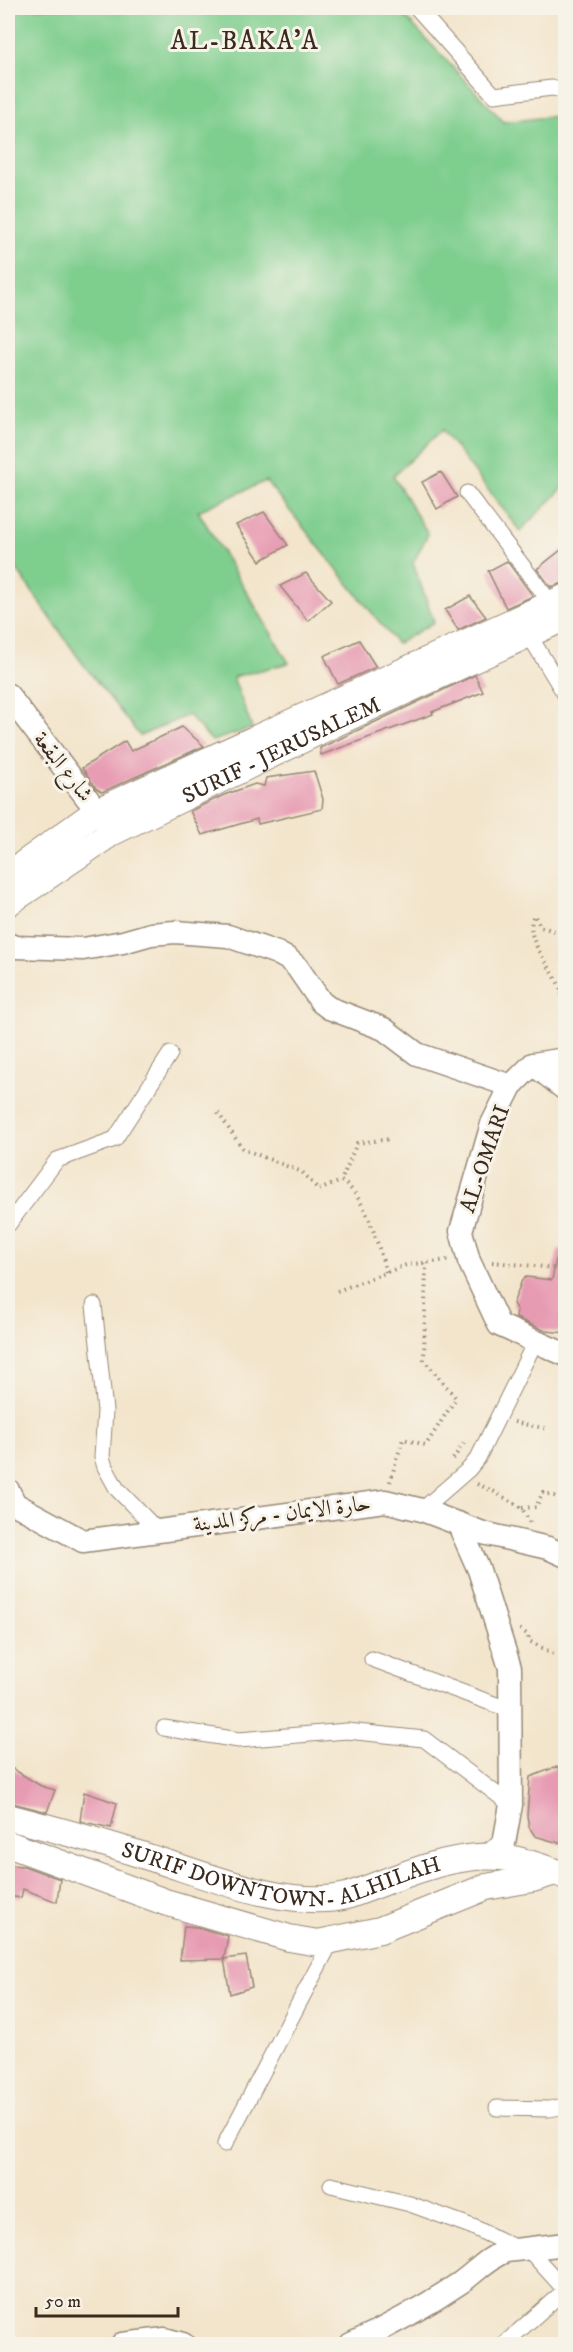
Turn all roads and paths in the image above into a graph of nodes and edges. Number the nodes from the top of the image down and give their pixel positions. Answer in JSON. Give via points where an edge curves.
{"nodes":[{"id":1,"x":417,"y":8,"type":"edge"},
{"id":2,"x":566,"y":91,"type":"edge"},
{"id":3,"x":467,"y":493,"type":"dead end"},
{"id":4,"x":561,"y":606,"type":"edge"},
{"id":5,"x":529,"y":634,"type":"junction"},
{"id":6,"x":8,"y":695,"type":"edge"},
{"id":7,"x":566,"y":696,"type":"edge"},
{"id":8,"x":97,"y":811,"type":"junction"},
{"id":9,"x":113,"y":832,"type":"junction"},
{"id":10,"x":8,"y":876,"type":"edge"},
{"id":11,"x":8,"y":903,"type":"edge"},
{"id":12,"x":566,"y":934,"type":"edge"},
{"id":13,"x":8,"y":944,"type":"edge"},
{"id":14,"x":566,"y":1020,"type":"edge"},
{"id":15,"x":170,"y":1054,"type":"dead end"},
{"id":16,"x":566,"y":1059,"type":"edge"},
{"id":17,"x":533,"y":1064,"type":"junction"},
{"id":18,"x":511,"y":1086,"type":"junction"},
{"id":19,"x":566,"y":1090,"type":"edge"},
{"id":20,"x":218,"y":1113,"type":"dead end"},
{"id":21,"x":390,"y":1139,"type":"dead end"},
{"id":22,"x":341,"y":1181,"type":"junction"},
{"id":23,"x":8,"y":1225,"type":"edge"},
{"id":24,"x":469,"y":1260,"type":"junction"},
{"id":25,"x":426,"y":1263,"type":"junction"},
{"id":26,"x":566,"y":1269,"type":"edge"},
{"id":27,"x":386,"y":1272,"type":"junction"},
{"id":28,"x":337,"y":1291,"type":"dead end"},
{"id":29,"x":94,"y":1305,"type":"dead end"},
{"id":30,"x":536,"y":1340,"type":"junction"},
{"id":31,"x":566,"y":1355,"type":"edge"},
{"id":32,"x":504,"y":1419,"type":"dead end"},
{"id":33,"x":548,"y":1429,"type":"dead end"},
{"id":34,"x":468,"y":1437,"type":"dead end"},
{"id":35,"x":448,"y":1466,"type":"dead end"},
{"id":36,"x":472,"y":1482,"type":"dead end"},
{"id":37,"x":8,"y":1490,"type":"edge"},
{"id":38,"x":387,"y":1493,"type":"dead end"},
{"id":39,"x":557,"y":1497,"type":"dead end"},
{"id":40,"x":522,"y":1508,"type":"junction"},
{"id":41,"x":422,"y":1510,"type":"junction"},
{"id":42,"x":458,"y":1523,"type":"junction"},
{"id":43,"x":533,"y":1529,"type":"dead end"},
{"id":44,"x":157,"y":1530,"type":"junction"},
{"id":45,"x":566,"y":1556,"type":"edge"},
{"id":46,"x":518,"y":1627,"type":"dead end"},
{"id":47,"x":554,"y":1654,"type":"dead end"},
{"id":48,"x":372,"y":1659,"type":"dead end"},
{"id":49,"x":510,"y":1710,"type":"junction"},
{"id":50,"x":164,"y":1728,"type":"dead end"},
{"id":51,"x":511,"y":1805,"type":"junction"},
{"id":52,"x":8,"y":1816,"type":"edge"},
{"id":53,"x":8,"y":1844,"type":"edge"},
{"id":54,"x":20,"y":1852,"type":"edge"},
{"id":55,"x":481,"y":1857,"type":"junction"},
{"id":56,"x":561,"y":1874,"type":"edge"},
{"id":57,"x":331,"y":1942,"type":"junction"},
{"id":58,"x":566,"y":2106,"type":"edge"},
{"id":59,"x":497,"y":2109,"type":"dead end"},
{"id":60,"x":225,"y":2144,"type":"dead end"},
{"id":61,"x":331,"y":2185,"type":"dead end"},
{"id":62,"x":566,"y":2244,"type":"edge"},
{"id":63,"x":525,"y":2250,"type":"junction"},
{"id":64,"x":122,"y":2344,"type":"edge"},
{"id":65,"x":183,"y":2344,"type":"edge"},
{"id":66,"x":351,"y":2344,"type":"edge"},
{"id":67,"x":504,"y":2344,"type":"edge"}],
"edges":[{"from":1,"to":2,"type":"street","via":[[494,95],[552,88]]},
{"from":3,"to":4,"type":"street"},
{"from":4,"to":5,"type":"main road","name":"SURIF - JERUSALEM"},
{"from":4,"to":8,"type":"main road","name":"SURIF - JERUSALEM"},
{"from":5,"to":7,"type":"street"},
{"from":5,"to":9,"type":"main road","name":"SURIF - JERUSALEM","via":[[334,723]]},
{"from":6,"to":8,"type":"street","name":"شارع البقعة"},
{"from":8,"to":9,"type":"street","name":"شارع البقعة"},
{"from":8,"to":10,"type":"main road","name":"SURIF - JERUSALEM"},
{"from":9,"to":11,"type":"main road","name":"SURIF - JERUSALEM"},
{"from":12,"to":14,"type":"path","via":[[542,927],[534,915],[531,921],[531,935],[559,986]]},
{"from":13,"to":18,"type":"street","via":[[83,949],[150,934],[228,936],[288,959],[329,1008],[384,1029],[417,1054]]},
{"from":15,"to":23,"type":"street","via":[[115,1139],[57,1160]]},
{"from":16,"to":17,"type":"street"},
{"from":17,"to":18,"type":"street","name":"AL-OMARI"},
{"from":17,"to":19,"type":"street"},
{"from":18,"to":24,"type":"street","name":"AL-OMARI","via":[[492,1124],[461,1231]]},
{"from":20,"to":22,"type":"path","via":[[243,1149],[302,1172],[319,1190]]},
{"from":21,"to":22,"type":"path","via":[[357,1143]]},
{"from":22,"to":27,"type":"path","via":[[359,1199]]},
{"from":24,"to":25,"type":"path"},
{"from":24,"to":26,"type":"path"},
{"from":24,"to":30,"type":"street","name":"AL-OMARI","via":[[499,1325]]},
{"from":25,"to":27,"type":"path"},
{"from":25,"to":38,"type":"path","via":[[424,1360],[456,1398],[426,1445],[402,1438]]},
{"from":27,"to":28,"type":"path"},
{"from":29,"to":44,"type":"street","via":[[105,1411],[102,1457],[117,1489]]},
{"from":30,"to":31,"type":"street","name":"AL-OMARI"},
{"from":30,"to":41,"type":"street","via":[[478,1458]]},
{"from":32,"to":33,"type":"path"},
{"from":34,"to":35,"type":"path"},
{"from":36,"to":40,"type":"path"},
{"from":37,"to":44,"type":"street","name":"حارة الايمان - مركز المدينة","via":[[15,1504],[83,1541]]},
{"from":39,"to":40,"type":"path","via":[[543,1492],[536,1507]]},
{"from":40,"to":43,"type":"path"},
{"from":41,"to":42,"type":"street","name":"حارة الايمان - مركز المدينة"},
{"from":41,"to":44,"type":"street","name":"حارة الايمان - مركز المدينة","via":[[385,1501]]},
{"from":42,"to":45,"type":"street","name":"حارة الايمان - مركز المدينة"},
{"from":42,"to":49,"type":"street","via":[[479,1570],[510,1668]]},
{"from":46,"to":47,"type":"path","via":[[530,1641]]},
{"from":48,"to":49,"type":"street"},
{"from":49,"to":51,"type":"street"},
{"from":50,"to":51,"type":"street","via":[[239,1740],[347,1731],[424,1739]]},
{"from":51,"to":55,"type":"street","via":[[504,1843]]},
{"from":52,"to":55,"type":"main road","name":"SURIF DOWNTOWN- ALHILAH","via":[[297,1899],[332,1899],[447,1861]]},
{"from":53,"to":54,"type":"main road","name":"SURIF DOWNTOWN- ALHILAH"},
{"from":54,"to":57,"type":"main road","name":"SURIF DOWNTOWN- ALHILAH","via":[[267,1932],[318,1944]]},
{"from":55,"to":56,"type":"main road","name":"SURIF DOWNTOWN- ALHILAH","via":[[511,1858]]},
{"from":56,"to":57,"type":"main road","name":"SURIF DOWNTOWN- ALHILAH","via":[[486,1887],[380,1930]]},
{"from":57,"to":60,"type":"street"},
{"from":58,"to":59,"type":"street"},
{"from":61,"to":63,"type":"street","via":[[410,2204]]},
{"from":62,"to":63,"type":"street"},
{"from":63,"to":66,"type":"street","via":[[496,2254],[462,2282]]},
{"from":63,"to":67,"type":"street","via":[[565,2290]]},
{"from":64,"to":65,"type":"street","via":[[165,2339]]}]}
